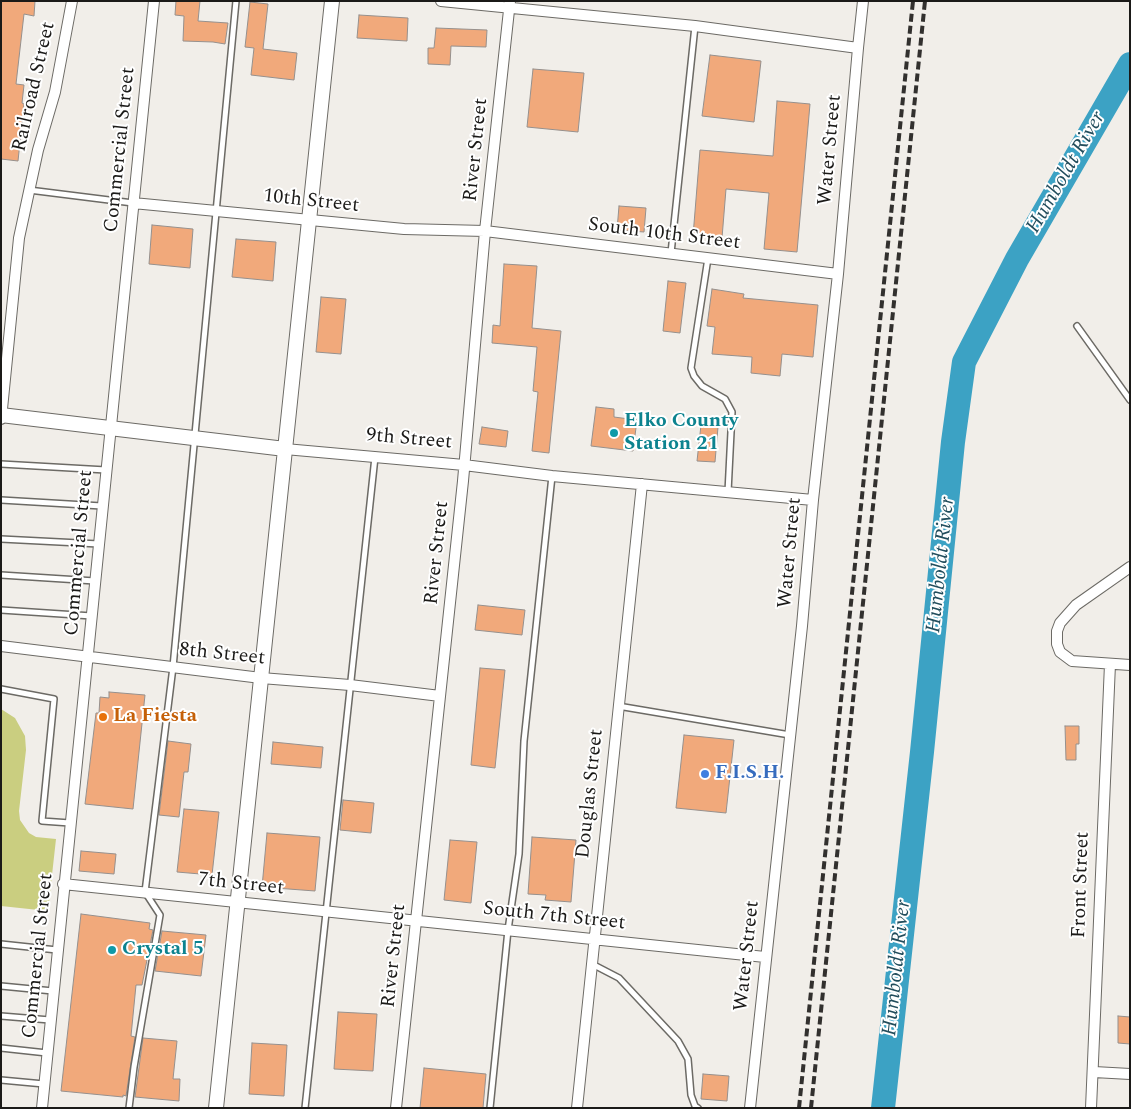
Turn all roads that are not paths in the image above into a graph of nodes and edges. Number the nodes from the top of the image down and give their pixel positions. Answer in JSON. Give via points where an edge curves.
{"nodes":[{"id":1,"x":72,"y":1,"type":"edge"},
{"id":2,"x":154,"y":1,"type":"edge"},
{"id":3,"x":236,"y":1,"type":"edge"},
{"id":4,"x":332,"y":1,"type":"edge"},
{"id":5,"x":441,"y":1,"type":"edge"},
{"id":6,"x":863,"y":1,"type":"edge"},
{"id":7,"x":510,"y":4,"type":"edge"},
{"id":8,"x":695,"y":26,"type":"junction"},
{"id":9,"x":858,"y":48,"type":"junction"},
{"id":10,"x":29,"y":190,"type":"junction"},
{"id":11,"x":133,"y":203,"type":"junction"},
{"id":12,"x":215,"y":210,"type":"junction"},
{"id":13,"x":309,"y":220,"type":"junction"},
{"id":14,"x":485,"y":231,"type":"junction"},
{"id":15,"x":671,"y":253,"type":"junction"},
{"id":16,"x":708,"y":258,"type":"junction"},
{"id":17,"x":838,"y":274,"type":"junction"},
{"id":18,"x":1078,"y":326,"type":"dead end"},
{"id":19,"x":1130,"y":400,"type":"edge"},
{"id":20,"x":1,"y":415,"type":"edge"},
{"id":21,"x":1,"y":419,"type":"edge"},
{"id":22,"x":109,"y":429,"type":"junction"},
{"id":23,"x":195,"y":439,"type":"junction"},
{"id":24,"x":285,"y":449,"type":"junction"},
{"id":25,"x":375,"y":456,"type":"junction"},
{"id":26,"x":1,"y":464,"type":"edge"},
{"id":27,"x":464,"y":464,"type":"junction"},
{"id":28,"x":106,"y":470,"type":"junction"},
{"id":29,"x":552,"y":476,"type":"junction"},
{"id":30,"x":642,"y":484,"type":"junction"},
{"id":31,"x":728,"y":492,"type":"junction"},
{"id":32,"x":1,"y":500,"type":"edge"},
{"id":33,"x":814,"y":500,"type":"junction"},
{"id":34,"x":102,"y":506,"type":"junction"},
{"id":35,"x":1,"y":539,"type":"edge"},
{"id":36,"x":99,"y":544,"type":"junction"},
{"id":37,"x":1130,"y":568,"type":"edge"},
{"id":38,"x":1,"y":575,"type":"edge"},
{"id":39,"x":96,"y":580,"type":"junction"},
{"id":40,"x":1,"y":610,"type":"edge"},
{"id":41,"x":92,"y":616,"type":"junction"},
{"id":42,"x":1,"y":646,"type":"edge"},
{"id":43,"x":88,"y":657,"type":"junction"},
{"id":44,"x":1110,"y":664,"type":"junction"},
{"id":45,"x":1130,"y":665,"type":"edge"},
{"id":46,"x":173,"y":667,"type":"junction"},
{"id":47,"x":261,"y":678,"type":"junction"},
{"id":48,"x":350,"y":685,"type":"junction"},
{"id":49,"x":1,"y":689,"type":"edge"},
{"id":50,"x":440,"y":696,"type":"junction"},
{"id":51,"x":618,"y":706,"type":"junction"},
{"id":52,"x":790,"y":735,"type":"junction"},
{"id":53,"x":70,"y":823,"type":"junction"},
{"id":54,"x":63,"y":884,"type":"junction"},
{"id":55,"x":145,"y":892,"type":"junction"},
{"id":56,"x":238,"y":902,"type":"junction"},
{"id":57,"x":326,"y":911,"type":"junction"},
{"id":58,"x":416,"y":921,"type":"junction"},
{"id":59,"x":508,"y":930,"type":"junction"},
{"id":60,"x":594,"y":939,"type":"junction"},
{"id":61,"x":1,"y":944,"type":"edge"},
{"id":62,"x":57,"y":950,"type":"junction"},
{"id":63,"x":765,"y":957,"type":"junction"},
{"id":64,"x":592,"y":964,"type":"junction"},
{"id":65,"x":1,"y":986,"type":"edge"},
{"id":66,"x":53,"y":991,"type":"junction"},
{"id":67,"x":1,"y":1016,"type":"edge"},
{"id":68,"x":50,"y":1020,"type":"junction"},
{"id":69,"x":1,"y":1048,"type":"edge"},
{"id":70,"x":47,"y":1052,"type":"junction"},
{"id":71,"x":1094,"y":1072,"type":"junction"},
{"id":72,"x":1130,"y":1074,"type":"edge"},
{"id":73,"x":1,"y":1080,"type":"edge"},
{"id":74,"x":44,"y":1084,"type":"junction"},
{"id":75,"x":42,"y":1108,"type":"edge"},
{"id":76,"x":129,"y":1108,"type":"edge"},
{"id":77,"x":216,"y":1108,"type":"edge"},
{"id":78,"x":305,"y":1108,"type":"edge"},
{"id":79,"x":396,"y":1108,"type":"edge"},
{"id":80,"x":490,"y":1108,"type":"edge"},
{"id":81,"x":577,"y":1108,"type":"edge"},
{"id":82,"x":698,"y":1108,"type":"edge"},
{"id":83,"x":750,"y":1108,"type":"edge"},
{"id":84,"x":1091,"y":1108,"type":"edge"}],
"edges":[{"from":1,"to":10,"type":"street","name":"Railroad Street","via":[[55,92]]},
{"from":2,"to":11,"type":"street","name":"Commercial Street"},
{"from":3,"to":12,"type":"lane"},
{"from":4,"to":13,"type":"street"},
{"from":5,"to":7,"type":"street"},
{"from":6,"to":9,"type":"street","name":"Water Street"},
{"from":7,"to":8,"type":"street"},
{"from":7,"to":14,"type":"street","name":"River Street"},
{"from":8,"to":9,"type":"street"},
{"from":8,"to":15,"type":"lane"},
{"from":9,"to":17,"type":"street","name":"Water Street"},
{"from":10,"to":11,"type":"lane"},
{"from":10,"to":20,"type":"street","name":"Railroad Street","via":[[19,238]]},
{"from":11,"to":12,"type":"street","name":"10th Street"},
{"from":11,"to":22,"type":"street","name":"Commercial Street"},
{"from":12,"to":13,"type":"street","name":"10th Street"},
{"from":12,"to":23,"type":"lane"},
{"from":13,"to":14,"type":"street","name":"10th Street","via":[[404,229]]},
{"from":13,"to":24,"type":"street"},
{"from":14,"to":15,"type":"street","name":"South 10th Street"},
{"from":14,"to":27,"type":"street","name":"River Street"},
{"from":15,"to":16,"type":"street","name":"South 10th Street"},
{"from":16,"to":17,"type":"street","name":"South 10th Street"},
{"from":16,"to":31,"type":"lane","via":[[691,368],[702,386],[725,399],[732,412]]},
{"from":17,"to":33,"type":"street","name":"Water Street"},
{"from":18,"to":19,"type":"lane"},
{"from":20,"to":21,"type":"street","name":"Railroad Street"},
{"from":20,"to":22,"type":"street","name":"9th Street"},
{"from":22,"to":23,"type":"street","name":"9th Street"},
{"from":22,"to":28,"type":"street","name":"Commercial Street"},
{"from":23,"to":24,"type":"street","name":"9th Street"},
{"from":23,"to":46,"type":"lane"},
{"from":24,"to":25,"type":"street","name":"9th Street"},
{"from":24,"to":47,"type":"street"},
{"from":25,"to":27,"type":"street","name":"9th Street"},
{"from":25,"to":48,"type":"lane"},
{"from":26,"to":28,"type":"lane"},
{"from":27,"to":29,"type":"street","name":"9th Street"},
{"from":27,"to":50,"type":"street","name":"River Street"},
{"from":28,"to":34,"type":"street","name":"Commercial Street"},
{"from":29,"to":30,"type":"street","name":"9th Street"},
{"from":29,"to":59,"type":"lane","via":[[524,741],[520,854]]},
{"from":30,"to":31,"type":"street","name":"9th Street"},
{"from":30,"to":51,"type":"street","name":"Douglas Street"},
{"from":31,"to":33,"type":"street","name":"9th Street"},
{"from":32,"to":34,"type":"lane"},
{"from":33,"to":52,"type":"street","name":"Water Street"},
{"from":34,"to":36,"type":"street","name":"Commercial Street"},
{"from":35,"to":36,"type":"lane"},
{"from":36,"to":39,"type":"street","name":"Commercial Street"},
{"from":37,"to":44,"type":"street","via":[[1076,606],[1057,631],[1060,652],[1072,661]]},
{"from":38,"to":39,"type":"lane"},
{"from":39,"to":41,"type":"street","name":"Commercial Street"},
{"from":40,"to":41,"type":"lane"},
{"from":41,"to":43,"type":"street","name":"Commercial Street"},
{"from":42,"to":43,"type":"street","name":"8th Street"},
{"from":43,"to":46,"type":"street","name":"8th Street"},
{"from":43,"to":53,"type":"street","name":"Commercial Street"},
{"from":44,"to":45,"type":"street"},
{"from":44,"to":71,"type":"street","name":"Front Street"},
{"from":46,"to":47,"type":"street","name":"8th Street"},
{"from":46,"to":55,"type":"lane"},
{"from":47,"to":48,"type":"street","name":"8th Street"},
{"from":47,"to":56,"type":"street"},
{"from":48,"to":50,"type":"street","name":"8th Street"},
{"from":48,"to":57,"type":"lane"},
{"from":49,"to":53,"type":"lane","via":[[54,699],[42,821]]},
{"from":50,"to":58,"type":"street","name":"River Street"},
{"from":51,"to":52,"type":"lane"},
{"from":51,"to":60,"type":"street","name":"Douglas Street"},
{"from":52,"to":63,"type":"street","name":"Water Street"},
{"from":53,"to":54,"type":"street","name":"Commercial Street"},
{"from":54,"to":55,"type":"street","name":"7th Street"},
{"from":54,"to":62,"type":"street","name":"Commercial Street"},
{"from":55,"to":56,"type":"street","name":"7th Street"},
{"from":55,"to":76,"type":"lane","via":[[160,915]]},
{"from":56,"to":57,"type":"street","name":"7th Street"},
{"from":56,"to":77,"type":"street"},
{"from":57,"to":58,"type":"street","name":"7th Street"},
{"from":57,"to":78,"type":"lane"},
{"from":58,"to":59,"type":"street","name":"South 7th Street"},
{"from":58,"to":79,"type":"street","name":"River Street"},
{"from":59,"to":60,"type":"street","name":"South 7th Street"},
{"from":59,"to":80,"type":"lane"},
{"from":60,"to":63,"type":"street","name":"South 7th Street"},
{"from":60,"to":64,"type":"street","name":"Douglas Street"},
{"from":61,"to":62,"type":"lane"},
{"from":62,"to":66,"type":"street","name":"Commercial Street"},
{"from":63,"to":83,"type":"street","name":"Water Street"},
{"from":64,"to":81,"type":"street","name":"Douglas Street"},
{"from":64,"to":82,"type":"lane","via":[[619,978],[678,1041],[688,1059],[691,1095]]},
{"from":65,"to":66,"type":"lane"},
{"from":66,"to":68,"type":"street","name":"Commercial Street"},
{"from":67,"to":68,"type":"lane"},
{"from":68,"to":70,"type":"street","name":"Commercial Street"},
{"from":69,"to":70,"type":"lane"},
{"from":70,"to":74,"type":"street","name":"Commercial Street"},
{"from":71,"to":72,"type":"street"},
{"from":71,"to":84,"type":"street","name":"Front Street"},
{"from":73,"to":74,"type":"lane"},
{"from":74,"to":75,"type":"street","name":"Commercial Street"}]}
